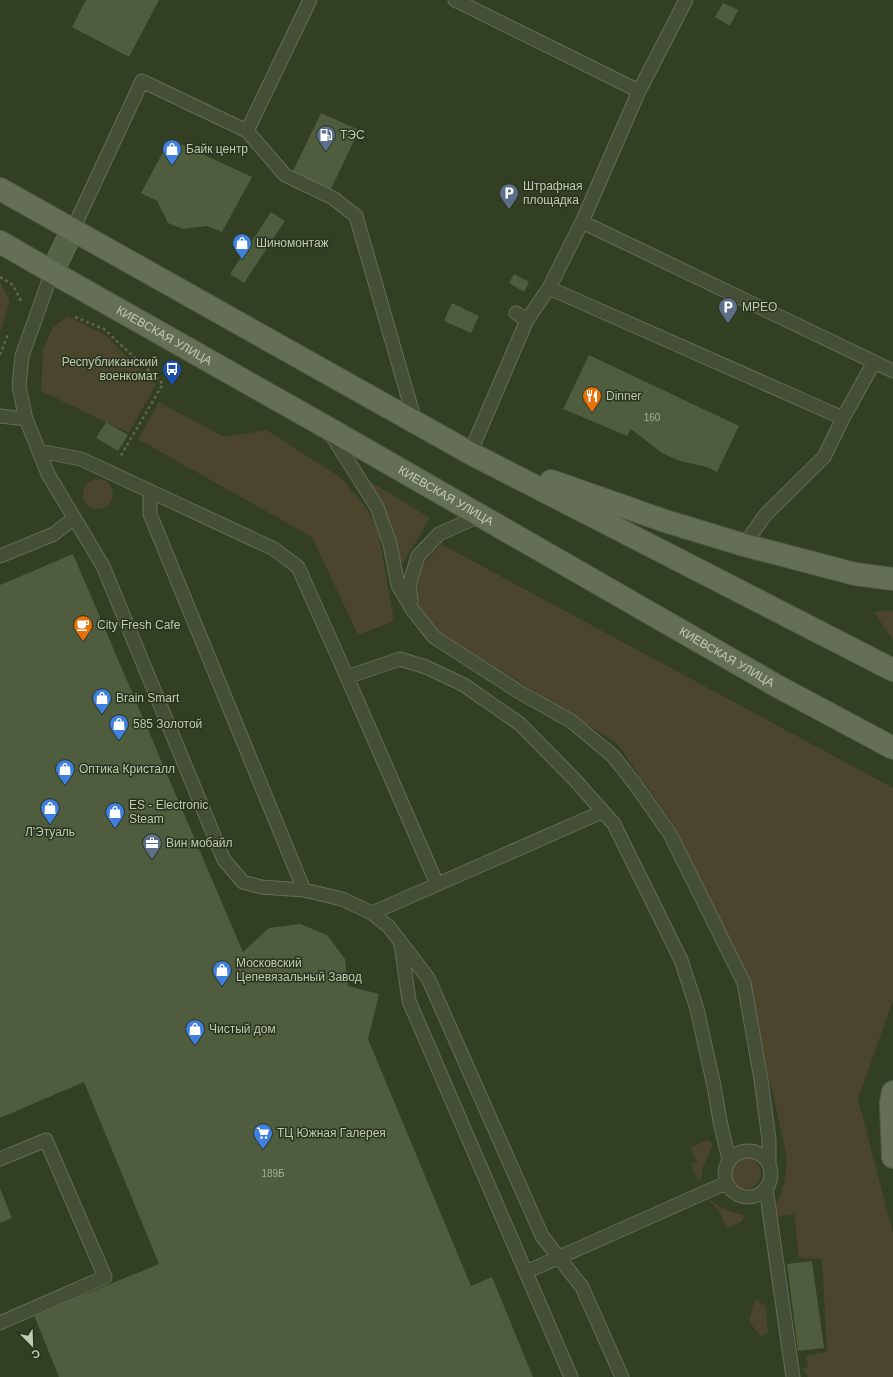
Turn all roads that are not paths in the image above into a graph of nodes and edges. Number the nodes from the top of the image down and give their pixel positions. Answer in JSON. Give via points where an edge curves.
{"nodes":[{"id":1,"x":310,"y":0,"type":"edge"},
{"id":2,"x":455,"y":0,"type":"edge"},
{"id":3,"x":686,"y":0,"type":"edge"},
{"id":4,"x":639,"y":91,"type":"junction"},
{"id":5,"x":247,"y":131,"type":"junction"},
{"id":6,"x":0,"y":189,"type":"edge"},
{"id":7,"x":582,"y":222,"type":"junction"},
{"id":8,"x":73,"y":230,"type":"junction"},
{"id":9,"x":0,"y":242,"type":"edge"},
{"id":10,"x":52,"y":272,"type":"junction"},
{"id":11,"x":549,"y":288,"type":"junction"},
{"id":12,"x":874,"y":362,"type":"junction"},
{"id":13,"x":893,"y":371,"type":"edge"},
{"id":14,"x":0,"y":416,"type":"edge"},
{"id":15,"x":843,"y":418,"type":"junction"},
{"id":16,"x":26,"y":419,"type":"junction"},
{"id":17,"x":414,"y":421,"type":"junction"},
{"id":18,"x":326,"y":427,"type":"junction"},
{"id":19,"x":40,"y":452,"type":"junction"},
{"id":20,"x":470,"y":453,"type":"junction"},
{"id":21,"x":150,"y":491,"type":"junction"},
{"id":22,"x":479,"y":516,"type":"junction"},
{"id":23,"x":74,"y":518,"type":"junction"},
{"id":24,"x":744,"y":545,"type":"junction"},
{"id":25,"x":0,"y":556,"type":"edge"},
{"id":26,"x":893,"y":579,"type":"edge"},
{"id":27,"x":412,"y":609,"type":"junction"},
{"id":28,"x":893,"y":670,"type":"edge"},
{"id":29,"x":347,"y":677,"type":"junction"},
{"id":30,"x":893,"y":748,"type":"edge"},
{"id":31,"x":602,"y":812,"type":"junction"},
{"id":32,"x":437,"y":884,"type":"junction"},
{"id":33,"x":304,"y":890,"type":"junction"},
{"id":34,"x":372,"y":913,"type":"junction"},
{"id":35,"x":401,"y":942,"type":"junction"},
{"id":36,"x":893,"y":1092,"type":"edge"},
{"id":37,"x":893,"y":1157,"type":"edge"},
{"id":38,"x":0,"y":1159,"type":"edge"},
{"id":39,"x":729,"y":1160,"type":"junction"},
{"id":40,"x":769,"y":1165,"type":"junction"},
{"id":41,"x":726,"y":1183,"type":"junction"},
{"id":42,"x":766,"y":1188,"type":"junction"},
{"id":43,"x":559,"y":1258,"type":"junction"},
{"id":44,"x":526,"y":1272,"type":"junction"},
{"id":45,"x":0,"y":1323,"type":"edge"},
{"id":46,"x":571,"y":1377,"type":"edge"},
{"id":47,"x":622,"y":1377,"type":"edge"},
{"id":48,"x":793,"y":1377,"type":"edge"}],
"edges":[{"from":1,"to":5,"type":"lane"},
{"from":2,"to":4,"type":"lane"},
{"from":3,"to":4,"type":"lane"},
{"from":4,"to":7,"type":"lane"},
{"from":5,"to":8,"type":"lane","via":[[142,81]]},
{"from":5,"to":17,"type":"lane","via":[[285,175],[333,198],[356,216]]},
{"from":6,"to":8,"type":"main road"},
{"from":7,"to":11,"type":"lane"},
{"from":7,"to":12,"type":"lane"},
{"from":8,"to":10,"type":"street"},
{"from":8,"to":17,"type":"main road"},
{"from":9,"to":10,"type":"main road","name":"КИЕВСКАЯ УЛИЦА"},
{"from":10,"to":16,"type":"lane","via":[[22,356],[18,386]]},
{"from":10,"to":18,"type":"main road","name":"КИЕВСКАЯ УЛИЦА"},
{"from":11,"to":15,"type":"lane"},
{"from":11,"to":20,"type":"lane","via":[[522,316]]},
{"from":12,"to":13,"type":"lane"},
{"from":12,"to":15,"type":"lane"},
{"from":14,"to":16,"type":"lane"},
{"from":15,"to":24,"type":"lane","via":[[824,457],[766,514]]},
{"from":16,"to":19,"type":"lane"},
{"from":17,"to":20,"type":"main road"},
{"from":18,"to":22,"type":"main road","name":"КИЕВСКАЯ УЛИЦА"},
{"from":18,"to":27,"type":"lane","via":[[377,508],[390,544],[398,585]]},
{"from":19,"to":21,"type":"lane","via":[[81,459]]},
{"from":19,"to":23,"type":"lane","via":[[48,474]]},
{"from":20,"to":24,"type":"main road","via":[[665,521]]},
{"from":20,"to":28,"type":"main road"},
{"from":21,"to":29,"type":"lane","via":[[274,549],[298,567]]},
{"from":21,"to":33,"type":"lane","via":[[150,514]]},
{"from":22,"to":27,"type":"lane","via":[[439,534],[418,556],[409,585]]},
{"from":22,"to":30,"type":"main road","name":"КИЕВСКАЯ УЛИЦА","via":[[777,686]]},
{"from":23,"to":25,"type":"lane","via":[[54,534]]},
{"from":23,"to":33,"type":"lane","via":[[103,566],[224,860],[243,882],[261,887]]},
{"from":24,"to":26,"type":"main road","via":[[856,574]]},
{"from":27,"to":40,"type":"lane","via":[[434,637],[520,693],[571,721],[613,756],[670,834],[744,983],[761,1079],[768,1132]]},
{"from":29,"to":31,"type":"lane","via":[[400,658],[426,667],[464,686],[520,724],[575,780]]},
{"from":29,"to":32,"type":"lane"},
{"from":31,"to":32,"type":"lane"},
{"from":31,"to":39,"type":"lane","via":[[614,824],[681,960],[697,1009]]},
{"from":32,"to":34,"type":"lane"},
{"from":33,"to":34,"type":"lane","via":[[342,899]]},
{"from":34,"to":35,"type":"lane","via":[[389,927]]},
{"from":35,"to":43,"type":"lane","via":[[428,978],[542,1236]]},
{"from":35,"to":44,"type":"lane","via":[[410,1001]]},
{"from":36,"to":37,"type":"main road"},
{"from":38,"to":45,"type":"lane","via":[[46,1140],[105,1277]]},
{"from":39,"to":40,"type":"lane","via":[[734,1155],[747,1151],[760,1155]]},
{"from":39,"to":41,"type":"lane","via":[[726,1167]]},
{"from":40,"to":42,"type":"lane","via":[[770,1181]]},
{"from":41,"to":42,"type":"lane","via":[[735,1194],[748,1197],[755,1196]]},
{"from":41,"to":43,"type":"lane"},
{"from":42,"to":48,"type":"lane"},
{"from":43,"to":44,"type":"lane"},
{"from":43,"to":47,"type":"lane","via":[[582,1287]]},
{"from":44,"to":46,"type":"lane"}]}
